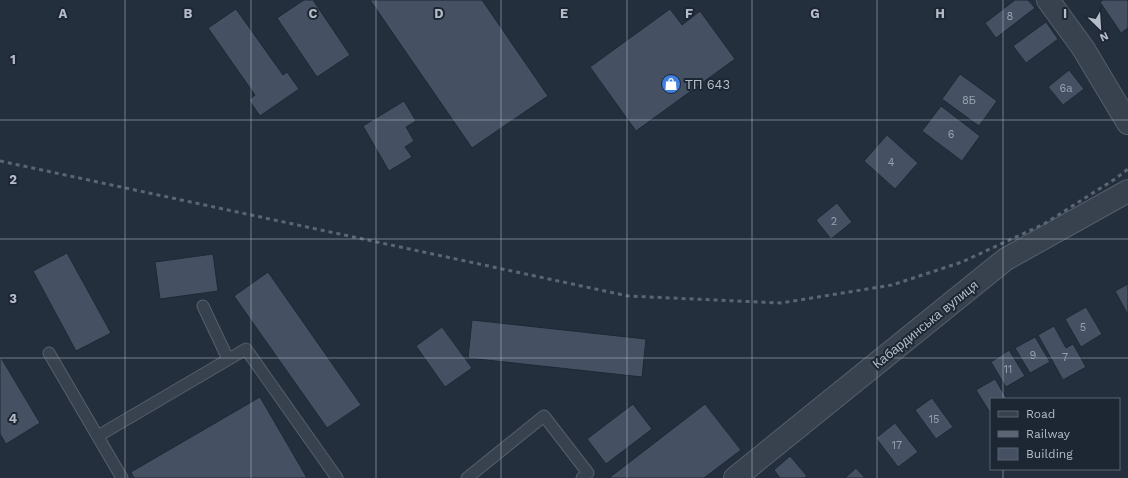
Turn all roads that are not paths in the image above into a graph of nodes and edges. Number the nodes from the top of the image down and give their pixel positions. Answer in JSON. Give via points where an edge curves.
{"nodes":[{"id":1,"x":1048,"y":0,"type":"edge"},
{"id":2,"x":1128,"y":124,"type":"edge"},
{"id":3,"x":1128,"y":191,"type":"edge"},
{"id":4,"x":203,"y":306,"type":"dead end"},
{"id":5,"x":49,"y":353,"type":"dead end"},
{"id":6,"x":228,"y":359,"type":"junction"},
{"id":7,"x":98,"y":436,"type":"junction"},
{"id":8,"x":122,"y":478,"type":"edge"},
{"id":9,"x":336,"y":478,"type":"edge"},
{"id":10,"x":467,"y":478,"type":"edge"},
{"id":11,"x":582,"y":478,"type":"edge"},
{"id":12,"x":735,"y":478,"type":"edge"}],
"edges":[{"from":1,"to":2,"type":"street","via":[[1083,48]]},
{"from":3,"to":12,"type":"street","name":"Кабардинська вулиця","via":[[1006,259]]},
{"from":4,"to":6,"type":"lane"},
{"from":5,"to":7,"type":"lane"},
{"from":6,"to":7,"type":"lane"},
{"from":6,"to":9,"type":"lane","via":[[246,348]]},
{"from":7,"to":8,"type":"lane"},
{"from":10,"to":11,"type":"lane","via":[[544,416],[588,473]]}]}
